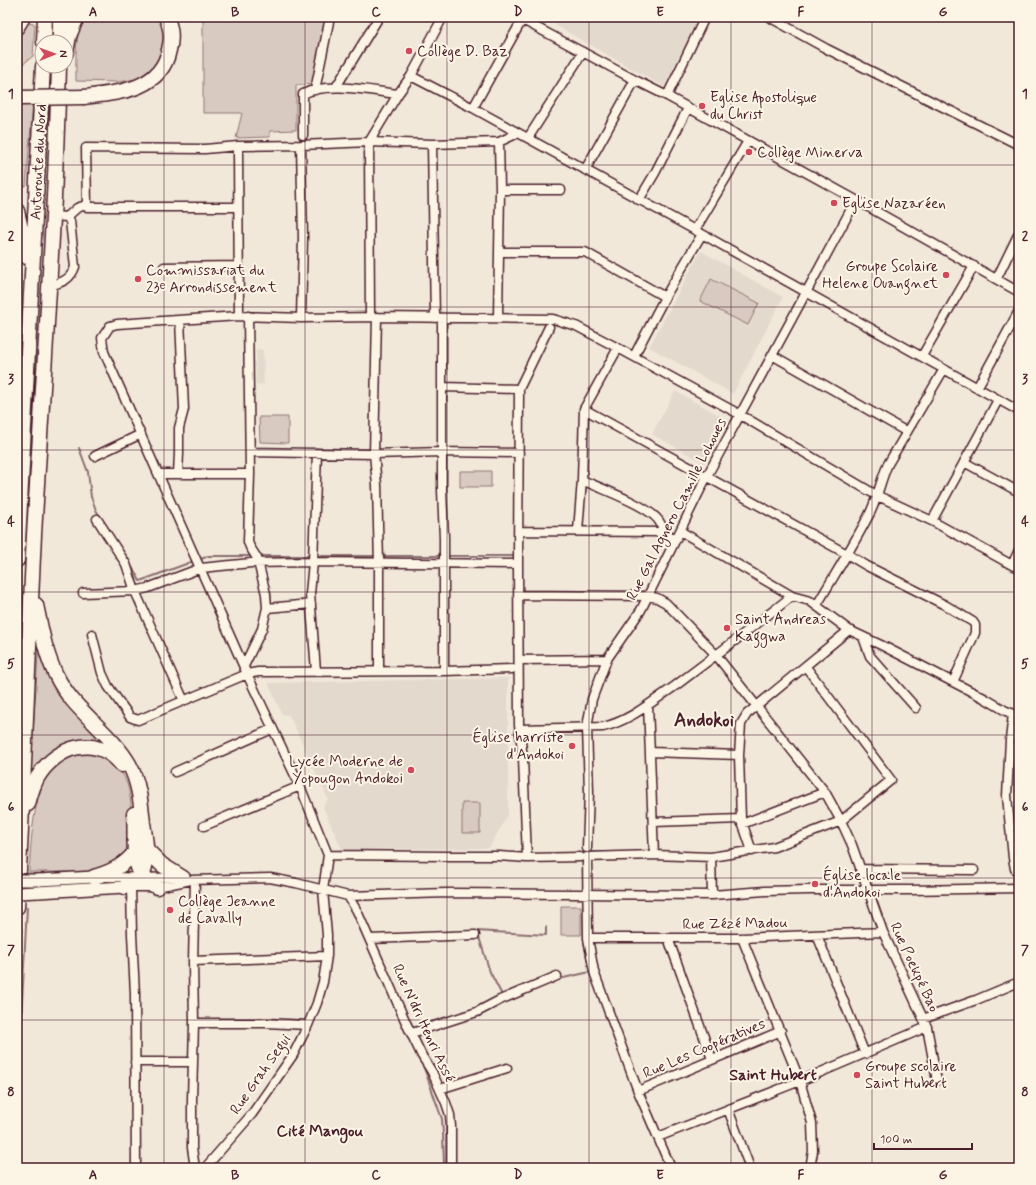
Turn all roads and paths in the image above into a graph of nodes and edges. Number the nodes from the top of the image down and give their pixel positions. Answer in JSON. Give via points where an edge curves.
{"nodes":[{"id":1,"x":23,"y":17,"type":"edge"},
{"id":2,"x":45,"y":17,"type":"edge"},
{"id":3,"x":60,"y":17,"type":"edge"},
{"id":4,"x":76,"y":17,"type":"edge"},
{"id":5,"x":166,"y":17,"type":"edge"},
{"id":6,"x":330,"y":17,"type":"edge"},
{"id":7,"x":379,"y":17,"type":"edge"},
{"id":8,"x":443,"y":17,"type":"edge"},
{"id":9,"x":705,"y":17,"type":"edge"},
{"id":10,"x":769,"y":17,"type":"edge"},
{"id":11,"x":519,"y":18,"type":"edge"},
{"id":12,"x":17,"y":27,"type":"edge"},
{"id":13,"x":44,"y":34,"type":"edge"},
{"id":14,"x":60,"y":34,"type":"edge"},
{"id":15,"x":70,"y":34,"type":"edge"},
{"id":16,"x":583,"y":52,"type":"junction"},
{"id":17,"x":43,"y":74,"type":"edge"},
{"id":18,"x":59,"y":74,"type":"edge"},
{"id":19,"x":61,"y":74,"type":"edge"},
{"id":20,"x":411,"y":76,"type":"junction"},
{"id":21,"x":635,"y":80,"type":"junction"},
{"id":22,"x":58,"y":85,"type":"junction"},
{"id":23,"x":336,"y":87,"type":"junction"},
{"id":24,"x":315,"y":90,"type":"junction"},
{"id":25,"x":398,"y":94,"type":"junction"},
{"id":26,"x":667,"y":96,"type":"junction"},
{"id":27,"x":19,"y":98,"type":"edge"},
{"id":28,"x":472,"y":108,"type":"junction"},
{"id":29,"x":688,"y":108,"type":"junction"},
{"id":30,"x":518,"y":133,"type":"junction"},
{"id":31,"x":303,"y":135,"type":"dead end"},
{"id":32,"x":528,"y":138,"type":"junction"},
{"id":33,"x":748,"y":140,"type":"junction"},
{"id":34,"x":369,"y":142,"type":"junction"},
{"id":35,"x":499,"y":142,"type":"junction"},
{"id":36,"x":432,"y":144,"type":"junction"},
{"id":37,"x":302,"y":145,"type":"junction"},
{"id":38,"x":1019,"y":145,"type":"edge"},
{"id":39,"x":238,"y":146,"type":"junction"},
{"id":40,"x":585,"y":170,"type":"junction"},
{"id":41,"x":500,"y":190,"type":"junction"},
{"id":42,"x":561,"y":190,"type":"dead end"},
{"id":43,"x":639,"y":200,"type":"junction"},
{"id":44,"x":856,"y":200,"type":"junction"},
{"id":45,"x":86,"y":205,"type":"junction"},
{"id":46,"x":238,"y":207,"type":"junction"},
{"id":47,"x":17,"y":211,"type":"edge"},
{"id":48,"x":52,"y":216,"type":"junction"},
{"id":49,"x":67,"y":217,"type":"junction"},
{"id":50,"x":699,"y":232,"type":"junction"},
{"id":51,"x":1019,"y":233,"type":"edge"},
{"id":52,"x":499,"y":252,"type":"junction"},
{"id":53,"x":164,"y":266,"type":"dead end"},
{"id":54,"x":239,"y":266,"type":"junction"},
{"id":55,"x":974,"y":266,"type":"junction"},
{"id":56,"x":31,"y":277,"type":"junction"},
{"id":57,"x":997,"y":278,"type":"junction"},
{"id":58,"x":48,"y":287,"type":"junction"},
{"id":59,"x":806,"y":292,"type":"junction"},
{"id":60,"x":1019,"y":292,"type":"edge"},
{"id":61,"x":665,"y":297,"type":"junction"},
{"id":62,"x":1019,"y":311,"type":"edge"},
{"id":63,"x":239,"y":316,"type":"junction"},
{"id":64,"x":248,"y":316,"type":"junction"},
{"id":65,"x":374,"y":317,"type":"junction"},
{"id":66,"x":301,"y":318,"type":"junction"},
{"id":67,"x":439,"y":318,"type":"junction"},
{"id":68,"x":498,"y":318,"type":"junction"},
{"id":69,"x":180,"y":320,"type":"junction"},
{"id":70,"x":549,"y":327,"type":"dead end"},
{"id":71,"x":618,"y":348,"type":"junction"},
{"id":72,"x":772,"y":355,"type":"junction"},
{"id":73,"x":634,"y":356,"type":"junction"},
{"id":74,"x":922,"y":356,"type":"junction"},
{"id":75,"x":944,"y":369,"type":"junction"},
{"id":76,"x":443,"y":387,"type":"junction"},
{"id":77,"x":977,"y":388,"type":"junction"},
{"id":78,"x":519,"y":389,"type":"junction"},
{"id":79,"x":998,"y":400,"type":"junction"},
{"id":80,"x":584,"y":409,"type":"junction"},
{"id":81,"x":1019,"y":411,"type":"edge"},
{"id":82,"x":739,"y":414,"type":"junction"},
{"id":83,"x":21,"y":420,"type":"edge"},
{"id":84,"x":907,"y":432,"type":"junction"},
{"id":85,"x":141,"y":434,"type":"junction"},
{"id":86,"x":250,"y":452,"type":"junction"},
{"id":87,"x":442,"y":452,"type":"junction"},
{"id":88,"x":317,"y":453,"type":"junction"},
{"id":89,"x":519,"y":453,"type":"junction"},
{"id":90,"x":374,"y":454,"type":"junction"},
{"id":91,"x":95,"y":456,"type":"dead end"},
{"id":92,"x":964,"y":462,"type":"junction"},
{"id":93,"x":159,"y":474,"type":"junction"},
{"id":94,"x":178,"y":474,"type":"junction"},
{"id":95,"x":250,"y":474,"type":"junction"},
{"id":96,"x":707,"y":476,"type":"junction"},
{"id":97,"x":582,"y":480,"type":"junction"},
{"id":98,"x":1019,"y":492,"type":"edge"},
{"id":99,"x":876,"y":495,"type":"junction"},
{"id":100,"x":97,"y":519,"type":"dead end"},
{"id":101,"x":932,"y":521,"type":"junction"},
{"id":102,"x":519,"y":531,"type":"junction"},
{"id":103,"x":578,"y":531,"type":"junction"},
{"id":104,"x":680,"y":531,"type":"junction"},
{"id":105,"x":664,"y":532,"type":"junction"},
{"id":106,"x":675,"y":539,"type":"junction"},
{"id":107,"x":1019,"y":550,"type":"edge"},
{"id":108,"x":847,"y":554,"type":"junction"},
{"id":109,"x":17,"y":560,"type":"edge"},
{"id":110,"x":313,"y":562,"type":"junction"},
{"id":111,"x":258,"y":563,"type":"junction"},
{"id":112,"x":379,"y":563,"type":"junction"},
{"id":113,"x":444,"y":563,"type":"junction"},
{"id":114,"x":518,"y":564,"type":"junction"},
{"id":115,"x":1016,"y":566,"type":"edge"},
{"id":116,"x":201,"y":568,"type":"junction"},
{"id":117,"x":32,"y":587,"type":"junction"},
{"id":118,"x":135,"y":591,"type":"junction"},
{"id":119,"x":83,"y":593,"type":"dead end"},
{"id":120,"x":518,"y":595,"type":"junction"},
{"id":121,"x":648,"y":596,"type":"junction"},
{"id":122,"x":792,"y":596,"type":"junction"},
{"id":123,"x":310,"y":604,"type":"junction"},
{"id":124,"x":817,"y":605,"type":"junction"},
{"id":125,"x":267,"y":608,"type":"junction"},
{"id":126,"x":849,"y":630,"type":"junction"},
{"id":127,"x":92,"y":634,"type":"dead end"},
{"id":128,"x":863,"y":637,"type":"junction"},
{"id":129,"x":716,"y":655,"type":"junction"},
{"id":130,"x":608,"y":658,"type":"junction"},
{"id":131,"x":519,"y":660,"type":"junction"},
{"id":132,"x":806,"y":667,"type":"junction"},
{"id":133,"x":512,"y":669,"type":"dead end"},
{"id":134,"x":245,"y":670,"type":"junction"},
{"id":135,"x":316,"y":671,"type":"junction"},
{"id":136,"x":444,"y":671,"type":"junction"},
{"id":137,"x":379,"y":672,"type":"junction"},
{"id":138,"x":953,"y":682,"type":"junction"},
{"id":139,"x":184,"y":701,"type":"junction"},
{"id":140,"x":648,"y":705,"type":"junction"},
{"id":141,"x":757,"y":706,"type":"junction"},
{"id":142,"x":916,"y":708,"type":"dead end"},
{"id":143,"x":1016,"y":715,"type":"edge"},
{"id":144,"x":587,"y":728,"type":"junction"},
{"id":145,"x":272,"y":729,"type":"junction"},
{"id":146,"x":520,"y":729,"type":"junction"},
{"id":147,"x":650,"y":752,"type":"junction"},
{"id":148,"x":739,"y":755,"type":"junction"},
{"id":149,"x":174,"y":772,"type":"dead end"},
{"id":150,"x":300,"y":786,"type":"junction"},
{"id":151,"x":825,"y":792,"type":"junction"},
{"id":152,"x":841,"y":821,"type":"junction"},
{"id":153,"x":22,"y":822,"type":"junction"},
{"id":154,"x":653,"y":822,"type":"junction"},
{"id":155,"x":742,"y":822,"type":"junction"},
{"id":156,"x":204,"y":826,"type":"dead end"},
{"id":157,"x":141,"y":851,"type":"junction"},
{"id":158,"x":752,"y":851,"type":"junction"},
{"id":159,"x":585,"y":854,"type":"junction"},
{"id":160,"x":328,"y":855,"type":"junction"},
{"id":161,"x":654,"y":855,"type":"junction"},
{"id":162,"x":712,"y":857,"type":"junction"},
{"id":163,"x":528,"y":858,"type":"junction"},
{"id":164,"x":860,"y":869,"type":"junction"},
{"id":165,"x":974,"y":870,"type":"dead end"},
{"id":166,"x":1019,"y":870,"type":"edge"},
{"id":167,"x":94,"y":877,"type":"junction"},
{"id":168,"x":142,"y":877,"type":"junction"},
{"id":169,"x":190,"y":879,"type":"junction"},
{"id":170,"x":17,"y":880,"type":"edge"},
{"id":171,"x":128,"y":887,"type":"junction"},
{"id":172,"x":158,"y":887,"type":"junction"},
{"id":173,"x":1019,"y":888,"type":"edge"},
{"id":174,"x":323,"y":890,"type":"junction"},
{"id":175,"x":867,"y":890,"type":"junction"},
{"id":176,"x":17,"y":893,"type":"edge"},
{"id":177,"x":584,"y":894,"type":"junction"},
{"id":178,"x":712,"y":895,"type":"junction"},
{"id":179,"x":348,"y":896,"type":"junction"},
{"id":180,"x":17,"y":907,"type":"edge"},
{"id":181,"x":882,"y":932,"type":"junction"},
{"id":182,"x":475,"y":935,"type":"dead end"},
{"id":183,"x":817,"y":935,"type":"junction"},
{"id":184,"x":588,"y":938,"type":"junction"},
{"id":185,"x":668,"y":938,"type":"junction"},
{"id":186,"x":742,"y":938,"type":"junction"},
{"id":187,"x":370,"y":939,"type":"junction"},
{"id":188,"x":327,"y":956,"type":"junction"},
{"id":189,"x":193,"y":961,"type":"junction"},
{"id":190,"x":557,"y":976,"type":"dead end"},
{"id":191,"x":1019,"y":982,"type":"edge"},
{"id":192,"x":194,"y":1023,"type":"junction"},
{"id":193,"x":925,"y":1023,"type":"junction"},
{"id":194,"x":308,"y":1025,"type":"junction"},
{"id":195,"x":781,"y":1031,"type":"junction"},
{"id":196,"x":412,"y":1033,"type":"junction"},
{"id":197,"x":865,"y":1054,"type":"junction"},
{"id":198,"x":712,"y":1059,"type":"junction"},
{"id":199,"x":135,"y":1062,"type":"junction"},
{"id":200,"x":194,"y":1062,"type":"junction"},
{"id":201,"x":507,"y":1068,"type":"dead end"},
{"id":202,"x":800,"y":1081,"type":"junction"},
{"id":203,"x":937,"y":1082,"type":"dead end"},
{"id":204,"x":440,"y":1088,"type":"junction"},
{"id":205,"x":638,"y":1091,"type":"junction"},
{"id":206,"x":728,"y":1109,"type":"junction"},
{"id":207,"x":658,"y":1137,"type":"junction"},
{"id":208,"x":136,"y":1168,"type":"edge"},
{"id":209,"x":195,"y":1168,"type":"edge"},
{"id":210,"x":205,"y":1168,"type":"edge"},
{"id":211,"x":451,"y":1168,"type":"edge"},
{"id":212,"x":671,"y":1168,"type":"edge"},
{"id":213,"x":750,"y":1168,"type":"edge"},
{"id":214,"x":810,"y":1168,"type":"edge"}],
"edges":[{"from":1,"to":12,"type":"highway"},
{"from":2,"to":13,"type":"highway"},
{"from":3,"to":14,"type":"highway"},
{"from":4,"to":15,"type":"highway"},
{"from":5,"to":27,"type":"highway","bridge":true,"via":[[171,36],[169,54],[161,69],[143,85],[124,92],[84,97]]},
{"from":6,"to":24,"type":"street"},
{"from":7,"to":23,"type":"street"},
{"from":8,"to":20,"type":"street"},
{"from":9,"to":26,"type":"street"},
{"from":10,"to":38,"type":"street","via":[[827,49]]},
{"from":11,"to":16,"type":"street"},
{"from":11,"to":28,"type":"street"},
{"from":16,"to":21,"type":"street"},
{"from":16,"to":32,"type":"street"},
{"from":17,"to":56,"type":"highway","name":"Autoroute du Nord"},
{"from":18,"to":22,"type":"highway","name":"Autoroute du Nord"},
{"from":19,"to":22,"type":"highway"},
{"from":20,"to":25,"type":"street"},
{"from":20,"to":28,"type":"street"},
{"from":21,"to":26,"type":"street"},
{"from":21,"to":40,"type":"street"},
{"from":22,"to":48,"type":"highway","name":"Autoroute du Nord"},
{"from":23,"to":24,"type":"street"},
{"from":23,"to":25,"type":"street"},
{"from":24,"to":31,"type":"street","via":[[303,94]]},
{"from":25,"to":34,"type":"street"},
{"from":26,"to":29,"type":"street"},
{"from":28,"to":30,"type":"street"},
{"from":29,"to":33,"type":"street"},
{"from":29,"to":43,"type":"street"},
{"from":30,"to":32,"type":"street"},
{"from":30,"to":35,"type":"street"},
{"from":32,"to":40,"type":"street"},
{"from":33,"to":44,"type":"street"},
{"from":33,"to":50,"type":"street"},
{"from":34,"to":36,"type":"street"},
{"from":34,"to":37,"type":"street"},
{"from":34,"to":65,"type":"street"},
{"from":35,"to":36,"type":"street"},
{"from":35,"to":41,"type":"street"},
{"from":36,"to":67,"type":"street"},
{"from":37,"to":39,"type":"street"},
{"from":37,"to":66,"type":"street"},
{"from":39,"to":45,"type":"street","via":[[205,149],[86,148]]},
{"from":39,"to":46,"type":"street"},
{"from":40,"to":43,"type":"street"},
{"from":41,"to":42,"type":"street"},
{"from":41,"to":52,"type":"street"},
{"from":43,"to":50,"type":"street"},
{"from":44,"to":55,"type":"street"},
{"from":44,"to":59,"type":"street","name":"Rue Gal Agnero Camille Lohoues"},
{"from":45,"to":46,"type":"street"},
{"from":45,"to":49,"type":"street","via":[[77,208]]},
{"from":46,"to":54,"type":"street"},
{"from":47,"to":56,"type":"highway"},
{"from":48,"to":49,"type":"street"},
{"from":48,"to":58,"type":"highway","name":"Autoroute du Nord"},
{"from":49,"to":58,"type":"street","via":[[70,221],[73,273],[67,280]]},
{"from":50,"to":59,"type":"street"},
{"from":50,"to":61,"type":"street"},
{"from":51,"to":57,"type":"street"},
{"from":52,"to":61,"type":"street","via":[[585,252]]},
{"from":52,"to":68,"type":"street"},
{"from":53,"to":54,"type":"street"},
{"from":54,"to":63,"type":"street"},
{"from":55,"to":57,"type":"street"},
{"from":55,"to":74,"type":"street"},
{"from":56,"to":83,"type":"highway","name":"Autoroute du Nord"},
{"from":57,"to":60,"type":"street"},
{"from":58,"to":117,"type":"highway","name":"Autoroute du Nord"},
{"from":59,"to":72,"type":"street","name":"Rue Gal Agnero Camille Lohoues"},
{"from":59,"to":74,"type":"street"},
{"from":61,"to":73,"type":"street"},
{"from":62,"to":77,"type":"street"},
{"from":63,"to":64,"type":"street"},
{"from":63,"to":69,"type":"street"},
{"from":64,"to":66,"type":"street"},
{"from":64,"to":86,"type":"street"},
{"from":65,"to":66,"type":"street"},
{"from":65,"to":67,"type":"street"},
{"from":65,"to":90,"type":"street"},
{"from":67,"to":68,"type":"street"},
{"from":67,"to":76,"type":"street"},
{"from":68,"to":71,"type":"street","via":[[552,319],[576,326]]},
{"from":69,"to":85,"type":"street","via":[[117,324],[110,326],[102,338],[104,352]]},
{"from":69,"to":94,"type":"street","via":[[184,409],[178,428]]},
{"from":70,"to":78,"type":"street"},
{"from":71,"to":73,"type":"street"},
{"from":71,"to":80,"type":"street"},
{"from":72,"to":82,"type":"street","name":"Rue Gal Agnero Camille Lohoues"},
{"from":72,"to":84,"type":"street"},
{"from":73,"to":82,"type":"street"},
{"from":74,"to":75,"type":"street"},
{"from":75,"to":77,"type":"street"},
{"from":75,"to":84,"type":"street"},
{"from":76,"to":78,"type":"street"},
{"from":76,"to":87,"type":"street"},
{"from":77,"to":79,"type":"street"},
{"from":78,"to":89,"type":"street"},
{"from":79,"to":81,"type":"street"},
{"from":79,"to":92,"type":"street"},
{"from":80,"to":96,"type":"street"},
{"from":80,"to":97,"type":"street"},
{"from":82,"to":96,"type":"street","name":"Rue Gal Agnero Camille Lohoues"},
{"from":82,"to":99,"type":"street"},
{"from":83,"to":109,"type":"highway","name":"Autoroute du Nord"},
{"from":84,"to":99,"type":"street","via":[[888,464]]},
{"from":85,"to":91,"type":"street"},
{"from":85,"to":93,"type":"street"},
{"from":86,"to":88,"type":"street"},
{"from":86,"to":95,"type":"street"},
{"from":87,"to":89,"type":"street"},
{"from":87,"to":90,"type":"street"},
{"from":87,"to":113,"type":"street"},
{"from":88,"to":90,"type":"street"},
{"from":88,"to":110,"type":"street"},
{"from":89,"to":102,"type":"street"},
{"from":90,"to":112,"type":"street"},
{"from":92,"to":98,"type":"street"},
{"from":92,"to":101,"type":"street"},
{"from":93,"to":94,"type":"street"},
{"from":93,"to":116,"type":"street"},
{"from":94,"to":95,"type":"street"},
{"from":95,"to":111,"type":"street","via":[[248,542]]},
{"from":96,"to":104,"type":"street","name":"Rue Gal Agnero Camille Lohoues"},
{"from":96,"to":108,"type":"street"},
{"from":97,"to":103,"type":"street"},
{"from":97,"to":105,"type":"street","via":[[649,512],[659,520]]},
{"from":99,"to":101,"type":"street"},
{"from":99,"to":108,"type":"street","via":[[871,511]]},
{"from":100,"to":118,"type":"street","via":[[126,564]]},
{"from":101,"to":115,"type":"street"},
{"from":102,"to":103,"type":"street"},
{"from":102,"to":114,"type":"street"},
{"from":103,"to":105,"type":"street"},
{"from":104,"to":106,"type":"street","name":"Rue Gal Agnero Camille Lohoues"},
{"from":104,"to":122,"type":"street"},
{"from":105,"to":106,"type":"street"},
{"from":106,"to":121,"type":"street","name":"Rue Gal Agnero Camille Lohoues"},
{"from":107,"to":115,"type":"street"},
{"from":108,"to":124,"type":"street"},
{"from":108,"to":138,"type":"street","via":[[973,622],[976,633]]},
{"from":110,"to":111,"type":"street"},
{"from":110,"to":112,"type":"street"},
{"from":110,"to":123,"type":"street"},
{"from":111,"to":116,"type":"street"},
{"from":111,"to":125,"type":"street"},
{"from":112,"to":113,"type":"street"},
{"from":112,"to":137,"type":"street"},
{"from":113,"to":114,"type":"street"},
{"from":113,"to":136,"type":"street"},
{"from":114,"to":120,"type":"street"},
{"from":116,"to":118,"type":"street"},
{"from":116,"to":134,"type":"street"},
{"from":117,"to":153,"type":"highway","name":"Autoroute du Nord"},
{"from":117,"to":157,"type":"highway","via":[[47,651],[56,675],[79,709],[113,743],[134,775],[138,789]]},
{"from":118,"to":119,"type":"street"},
{"from":118,"to":139,"type":"street"},
{"from":120,"to":121,"type":"street"},
{"from":120,"to":131,"type":"street"},
{"from":121,"to":129,"type":"street","name":"Rue Poekpé Bao","via":[[666,603]]},
{"from":121,"to":130,"type":"street","name":"Rue Gal Agnero Camille Lohoues"},
{"from":122,"to":124,"type":"street"},
{"from":122,"to":129,"type":"street"},
{"from":123,"to":125,"type":"street"},
{"from":123,"to":135,"type":"street"},
{"from":124,"to":126,"type":"street"},
{"from":125,"to":134,"type":"street","via":[[262,629]]},
{"from":126,"to":128,"type":"street"},
{"from":126,"to":132,"type":"street"},
{"from":127,"to":139,"type":"street","via":[[106,682],[130,717],[142,719]]},
{"from":128,"to":138,"type":"street"},
{"from":128,"to":142,"type":"street","via":[[870,656]]},
{"from":129,"to":140,"type":"street"},
{"from":129,"to":141,"type":"street","name":"Rue Poekpé Bao"},
{"from":130,"to":131,"type":"street"},
{"from":130,"to":144,"type":"street","name":"Rue Gal Agnero Camille Lohoues","via":[[592,699]]},
{"from":131,"to":146,"type":"street"},
{"from":132,"to":141,"type":"street"},
{"from":132,"to":152,"type":"street","via":[[891,780]]},
{"from":133,"to":136,"type":"street"},
{"from":134,"to":135,"type":"street"},
{"from":134,"to":139,"type":"street"},
{"from":134,"to":145,"type":"street"},
{"from":135,"to":137,"type":"street"},
{"from":136,"to":137,"type":"street"},
{"from":138,"to":143,"type":"street"},
{"from":140,"to":144,"type":"street","via":[[614,725]]},
{"from":140,"to":147,"type":"street"},
{"from":141,"to":148,"type":"street","via":[[747,714],[741,724]]},
{"from":141,"to":151,"type":"street","name":"Rue Poekpé Bao"},
{"from":143,"to":166,"type":"street","via":[[1010,747],[1007,796],[1013,858],[1015,868]]},
{"from":144,"to":146,"type":"street"},
{"from":144,"to":159,"type":"street","name":"Rue Gal Agnero Camille Lohoues","via":[[589,792]]},
{"from":145,"to":149,"type":"street"},
{"from":145,"to":150,"type":"street"},
{"from":146,"to":163,"type":"street"},
{"from":147,"to":148,"type":"street"},
{"from":147,"to":154,"type":"street"},
{"from":148,"to":155,"type":"street"},
{"from":150,"to":156,"type":"street"},
{"from":150,"to":160,"type":"street"},
{"from":151,"to":152,"type":"street","name":"Rue Poekpé Bao"},
{"from":151,"to":155,"type":"street"},
{"from":152,"to":158,"type":"street","via":[[774,847]]},
{"from":152,"to":164,"type":"street","name":"Rue Poekpé Bao"},
{"from":153,"to":157,"type":"highway","via":[[36,779],[48,764],[67,750],[78,747],[97,748],[114,757],[126,774],[133,799]]},
{"from":153,"to":180,"type":"highway","name":"Autoroute du Nord"},
{"from":154,"to":155,"type":"street"},
{"from":154,"to":161,"type":"street"},
{"from":155,"to":158,"type":"street"},
{"from":157,"to":167,"type":"highway","via":[[122,866]]},
{"from":157,"to":168,"type":"highway","via":[[147,863]]},
{"from":157,"to":169,"type":"highway"},
{"from":158,"to":162,"type":"street"},
{"from":159,"to":161,"type":"street"},
{"from":159,"to":163,"type":"street"},
{"from":159,"to":177,"type":"street","name":"Rue Gal Agnero Camille Lohoues"},
{"from":160,"to":163,"type":"street"},
{"from":160,"to":174,"type":"street","name":"Rue Grah Segui"},
{"from":161,"to":162,"type":"street"},
{"from":162,"to":178,"type":"street"},
{"from":164,"to":165,"type":"street"},
{"from":164,"to":175,"type":"street","name":"Rue Poekpé Bao"},
{"from":167,"to":168,"type":"street"},
{"from":167,"to":170,"type":"main road","bridge":true},
{"from":168,"to":169,"type":"street"},
{"from":168,"to":171,"type":"highway"},
{"from":168,"to":172,"type":"highway"},
{"from":169,"to":172,"type":"street"},
{"from":169,"to":174,"type":"street","via":[[270,878]]},
{"from":169,"to":189,"type":"street"},
{"from":171,"to":172,"type":"street"},
{"from":171,"to":176,"type":"main road","bridge":true},
{"from":171,"to":199,"type":"street","via":[[135,994]]},
{"from":173,"to":175,"type":"street"},
{"from":174,"to":179,"type":"street"},
{"from":174,"to":188,"type":"street","name":"Rue Grah Segui"},
{"from":175,"to":178,"type":"street","via":[[765,891]]},
{"from":175,"to":181,"type":"street","name":"Rue Poekpé Bao"},
{"from":177,"to":178,"type":"street"},
{"from":177,"to":179,"type":"street","via":[[447,893]]},
{"from":177,"to":184,"type":"street","name":"Rue Gal Agnero Camille Lohoues"},
{"from":179,"to":187,"type":"street","name":"Rue N’dri Henri Assé","via":[[358,911]]},
{"from":181,"to":183,"type":"street","name":"Rue Zézé Madou"},
{"from":181,"to":193,"type":"street","name":"Rue Poekpé Bao"},
{"from":182,"to":187,"type":"street"},
{"from":183,"to":186,"type":"street","name":"Rue Zézé Madou"},
{"from":183,"to":197,"type":"street"},
{"from":184,"to":185,"type":"street","name":"Rue Zézé Madou"},
{"from":184,"to":205,"type":"street","name":"Rue Gal Agnero Camille Lohoues","via":[[594,972]]},
{"from":185,"to":186,"type":"street","name":"Rue Zézé Madou"},
{"from":185,"to":198,"type":"street"},
{"from":186,"to":195,"type":"street"},
{"from":187,"to":196,"type":"street","name":"Rue N’dri Henri Assé"},
{"from":188,"to":189,"type":"street"},
{"from":188,"to":194,"type":"street","name":"Rue Grah Segui","via":[[323,982]]},
{"from":189,"to":192,"type":"street"},
{"from":190,"to":196,"type":"street","via":[[476,1012]]},
{"from":191,"to":193,"type":"street"},
{"from":192,"to":194,"type":"street"},
{"from":192,"to":200,"type":"street"},
{"from":193,"to":197,"type":"street"},
{"from":193,"to":203,"type":"street","name":"Rue Poekpé Bao"},
{"from":194,"to":210,"type":"street","name":"Rue Grah Segui","via":[[294,1055],[252,1114]]},
{"from":195,"to":198,"type":"street","name":"Rue Les Coopératives"},
{"from":195,"to":202,"type":"street"},
{"from":196,"to":204,"type":"street","name":"Rue N’dri Henri Assé"},
{"from":197,"to":202,"type":"street"},
{"from":198,"to":205,"type":"street","name":"Rue Les Coopératives"},
{"from":199,"to":200,"type":"street"},
{"from":199,"to":208,"type":"street"},
{"from":200,"to":209,"type":"street","via":[[192,1148]]},
{"from":201,"to":204,"type":"street"},
{"from":202,"to":206,"type":"street"},
{"from":202,"to":214,"type":"street","via":[[812,1123],[813,1151]]},
{"from":204,"to":211,"type":"street","name":"Rue N’dri Henri Assé","via":[[451,1121]]},
{"from":205,"to":207,"type":"street","name":"Rue Gal Agnero Camille Lohoues"},
{"from":206,"to":207,"type":"street"},
{"from":206,"to":213,"type":"street"},
{"from":207,"to":212,"type":"street","name":"Rue Gal Agnero Camille Lohoues"}]}
